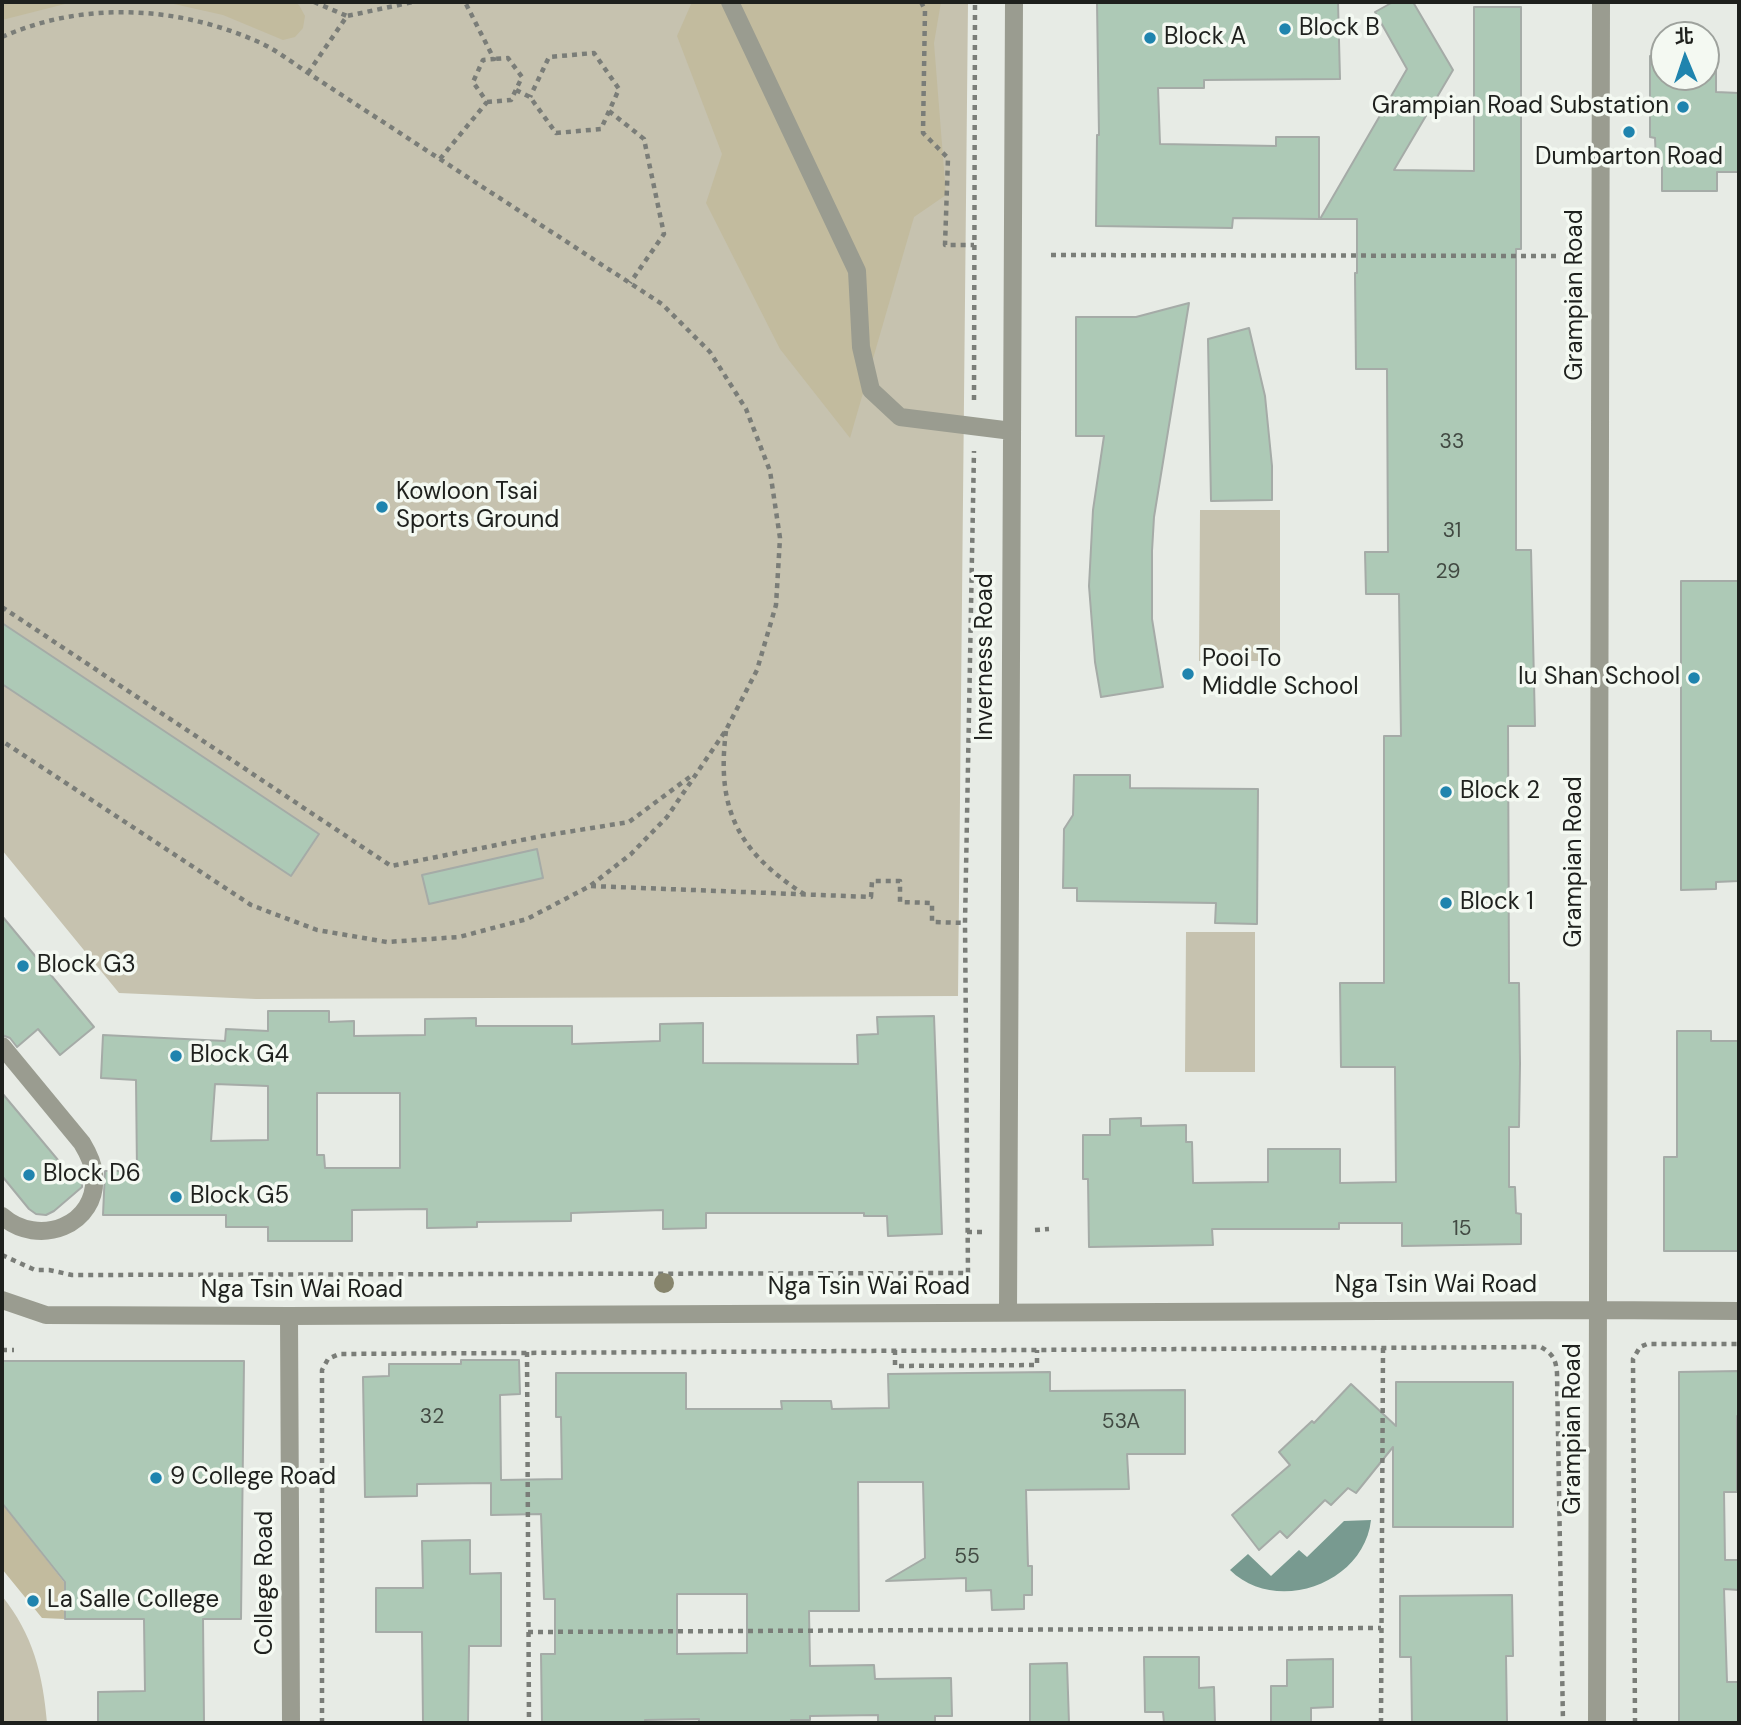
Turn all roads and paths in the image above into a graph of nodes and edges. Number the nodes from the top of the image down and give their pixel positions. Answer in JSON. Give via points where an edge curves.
{"nodes":[{"id":1,"x":314,"y":2,"type":"edge"},
{"id":2,"x":412,"y":2,"type":"edge"},
{"id":3,"x":465,"y":2,"type":"edge"},
{"id":4,"x":730,"y":2,"type":"edge"},
{"id":5,"x":921,"y":2,"type":"edge"},
{"id":6,"x":975,"y":2,"type":"edge"},
{"id":7,"x":1014,"y":2,"type":"edge"},
{"id":8,"x":1601,"y":2,"type":"edge"},
{"id":9,"x":347,"y":16,"type":"junction"},
{"id":10,"x":2,"y":37,"type":"edge"},
{"id":11,"x":494,"y":59,"type":"junction"},
{"id":12,"x":308,"y":73,"type":"junction"},
{"id":13,"x":516,"y":90,"type":"junction"},
{"id":14,"x":530,"y":97,"type":"junction"},
{"id":15,"x":487,"y":102,"type":"junction"},
{"id":16,"x":609,"y":111,"type":"junction"},
{"id":17,"x":440,"y":159,"type":"junction"},
{"id":18,"x":974,"y":245,"type":"junction"},
{"id":19,"x":1051,"y":255,"type":"dead end"},
{"id":20,"x":1563,"y":256,"type":"dead end"},
{"id":21,"x":630,"y":283,"type":"junction"},
{"id":22,"x":974,"y":426,"type":"junction"},
{"id":23,"x":1012,"y":431,"type":"junction"},
{"id":24,"x":2,"y":607,"type":"edge"},
{"id":25,"x":726,"y":730,"type":"junction"},
{"id":26,"x":2,"y":741,"type":"edge"},
{"id":27,"x":695,"y":774,"type":"junction"},
{"id":28,"x":590,"y":886,"type":"junction"},
{"id":29,"x":805,"y":894,"type":"junction"},
{"id":30,"x":965,"y":923,"type":"junction"},
{"id":31,"x":2,"y":1046,"type":"edge"},
{"id":32,"x":2,"y":1216,"type":"edge"},
{"id":33,"x":2,"y":1255,"type":"edge"},
{"id":34,"x":2,"y":1300,"type":"edge"},
{"id":35,"x":1600,"y":1310,"type":"junction"},
{"id":36,"x":1739,"y":1311,"type":"edge"},
{"id":37,"x":1008,"y":1312,"type":"junction"},
{"id":38,"x":289,"y":1315,"type":"junction"},
{"id":39,"x":1739,"y":1344,"type":"edge"},
{"id":40,"x":1383,"y":1348,"type":"junction"},
{"id":41,"x":2,"y":1350,"type":"edge"},
{"id":42,"x":14,"y":1350,"type":"dead end"},
{"id":43,"x":895,"y":1350,"type":"junction"},
{"id":44,"x":1037,"y":1350,"type":"junction"},
{"id":45,"x":527,"y":1352,"type":"junction"},
{"id":46,"x":1381,"y":1628,"type":"junction"},
{"id":47,"x":528,"y":1632,"type":"junction"},
{"id":48,"x":291,"y":1723,"type":"edge"},
{"id":49,"x":322,"y":1723,"type":"edge"},
{"id":50,"x":529,"y":1723,"type":"edge"},
{"id":51,"x":1381,"y":1723,"type":"edge"},
{"id":52,"x":1563,"y":1723,"type":"edge"},
{"id":53,"x":1597,"y":1723,"type":"edge"},
{"id":54,"x":1634,"y":1723,"type":"edge"}],
"edges":[{"from":1,"to":9,"type":"path"},
{"from":2,"to":9,"type":"path"},
{"from":3,"to":11,"type":"path"},
{"from":4,"to":22,"type":"street","via":[[857,271],[861,347],[871,390],[901,417]]},
{"from":5,"to":18,"type":"path","via":[[925,10],[923,133],[948,158],[946,245]]},
{"from":6,"to":18,"type":"path"},
{"from":7,"to":23,"type":"street","name":"Inverness Road"},
{"from":8,"to":35,"type":"street","name":"Grampian Road"},
{"from":9,"to":12,"type":"path"},
{"from":10,"to":12,"type":"path","via":[[67,16],[118,10],[169,14],[254,40]]},
{"from":11,"to":13,"type":"path","via":[[508,58],[522,77]]},
{"from":11,"to":15,"type":"path","via":[[484,60],[473,82]]},
{"from":12,"to":17,"type":"path"},
{"from":13,"to":14,"type":"path"},
{"from":13,"to":15,"type":"path","via":[[512,100]]},
{"from":14,"to":16,"type":"path","via":[[556,133],[601,129]]},
{"from":14,"to":16,"type":"path","via":[[549,57],[594,53],[619,89]]},
{"from":15,"to":17,"type":"path"},
{"from":16,"to":21,"type":"path","via":[[644,139],[664,234]]},
{"from":17,"to":21,"type":"path"},
{"from":18,"to":22,"type":"path"},
{"from":19,"to":20,"type":"path"},
{"from":21,"to":25,"type":"path","via":[[662,304],[710,352],[746,408],[770,471],[780,538],[776,605],[758,670]]},
{"from":22,"to":23,"type":"street"},
{"from":22,"to":30,"type":"path"},
{"from":23,"to":37,"type":"street","name":"Inverness Road"},
{"from":24,"to":27,"type":"path","via":[[391,866],[629,822]]},
{"from":25,"to":27,"type":"path"},
{"from":25,"to":29,"type":"path","via":[[722,763],[736,826],[754,854]]},
{"from":26,"to":28,"type":"path","via":[[251,905],[317,930],[387,942],[459,937],[527,919]]},
{"from":27,"to":28,"type":"path","via":[[631,855]]},
{"from":28,"to":29,"type":"path"},
{"from":29,"to":30,"type":"path","via":[[871,897],[872,881],[900,881],[900,902],[932,903],[932,922]]},
{"from":30,"to":33,"type":"path","via":[[968,1273],[72,1276],[35,1270]]},
{"from":31,"to":32,"type":"street","via":[[82,1143],[95,1175],[86,1207],[60,1229],[27,1231]]},
{"from":34,"to":38,"type":"street","name":"Nga Tsin Wai Road","via":[[46,1315]]},
{"from":35,"to":36,"type":"street","name":"Nga Tsin Wai Road"},
{"from":35,"to":37,"type":"street","name":"Nga Tsin Wai Road"},
{"from":35,"to":53,"type":"street","name":"Grampian Road"},
{"from":37,"to":38,"type":"street","name":"Nga Tsin Wai Road"},
{"from":38,"to":48,"type":"street","name":"College Road"},
{"from":39,"to":54,"type":"path","via":[[1647,1344],[1633,1359]]},
{"from":40,"to":44,"type":"path"},
{"from":40,"to":46,"type":"path"},
{"from":40,"to":52,"type":"path","via":[[1541,1347],[1556,1360]]},
{"from":41,"to":42,"type":"path"},
{"from":43,"to":44,"type":"path"},
{"from":43,"to":44,"type":"path","via":[[895,1366],[1037,1365]]},
{"from":43,"to":45,"type":"path"},
{"from":45,"to":47,"type":"path"},
{"from":45,"to":49,"type":"path","via":[[339,1354],[328,1359],[322,1370]]},
{"from":46,"to":47,"type":"path"},
{"from":46,"to":51,"type":"path"},
{"from":47,"to":50,"type":"path"}]}
